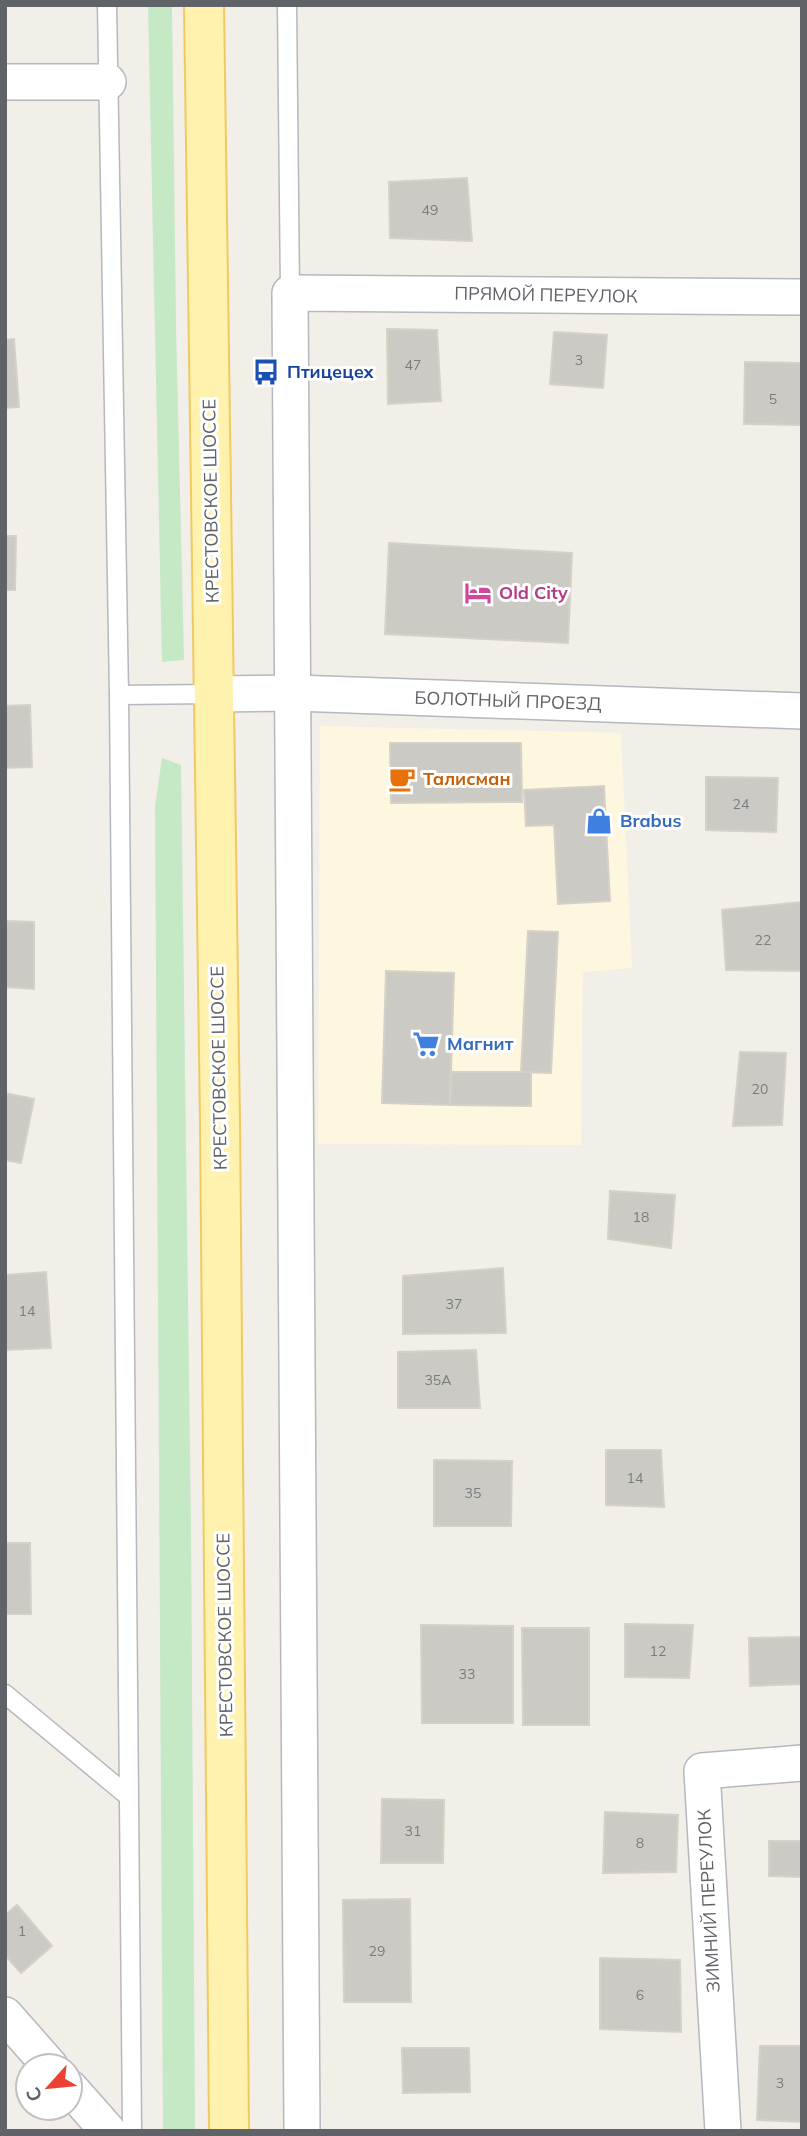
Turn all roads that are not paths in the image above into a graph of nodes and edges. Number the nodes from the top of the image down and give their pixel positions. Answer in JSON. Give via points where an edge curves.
{"nodes":[{"id":1,"x":107,"y":5,"type":"edge"},
{"id":2,"x":204,"y":5,"type":"edge"},
{"id":3,"x":287,"y":5,"type":"edge"},
{"id":4,"x":5,"y":82,"type":"edge"},
{"id":5,"x":108,"y":82,"type":"junction"},
{"id":6,"x":290,"y":293,"type":"junction"},
{"id":7,"x":802,"y":297,"type":"edge"},
{"id":8,"x":295,"y":693,"type":"junction"},
{"id":9,"x":213,"y":694,"type":"junction"},
{"id":10,"x":120,"y":695,"type":"junction"},
{"id":11,"x":802,"y":711,"type":"edge"},
{"id":12,"x":5,"y":1694,"type":"edge"},
{"id":13,"x":802,"y":1763,"type":"edge"},
{"id":14,"x":128,"y":1796,"type":"junction"},
{"id":15,"x":5,"y":2015,"type":"edge"},
{"id":16,"x":38,"y":2052,"type":"edge"},
{"id":17,"x":84,"y":2104,"type":"edge"},
{"id":18,"x":108,"y":2131,"type":"edge"},
{"id":19,"x":132,"y":2131,"type":"edge"},
{"id":20,"x":229,"y":2131,"type":"edge"},
{"id":21,"x":302,"y":2131,"type":"edge"},
{"id":22,"x":723,"y":2131,"type":"edge"}],
"edges":[{"from":1,"to":5,"type":"lane"},
{"from":2,"to":9,"type":"main road","name":"КРЕСТОВСКОЕ ШОССЕ"},
{"from":3,"to":6,"type":"lane"},
{"from":4,"to":5,"type":"street"},
{"from":5,"to":10,"type":"lane"},
{"from":6,"to":7,"type":"street","name":"ПРЯМОЙ ПЕРЕУЛОК"},
{"from":6,"to":8,"type":"street"},
{"from":8,"to":9,"type":"street","name":"БОЛОТНЫЙ ПРОЕЗД"},
{"from":8,"to":11,"type":"street","name":"БОЛОТНЫЙ ПРОЕЗД"},
{"from":8,"to":21,"type":"street"},
{"from":9,"to":10,"type":"lane"},
{"from":9,"to":20,"type":"main road","name":"КРЕСТОВСКОЕ ШОССЕ"},
{"from":10,"to":14,"type":"lane"},
{"from":12,"to":14,"type":"lane"},
{"from":13,"to":22,"type":"street","name":"ЗИМНИЙ ПЕРЕУЛОК","via":[[702,1771]]},
{"from":14,"to":19,"type":"lane"},
{"from":15,"to":16,"type":"street"},
{"from":17,"to":18,"type":"street"}]}
